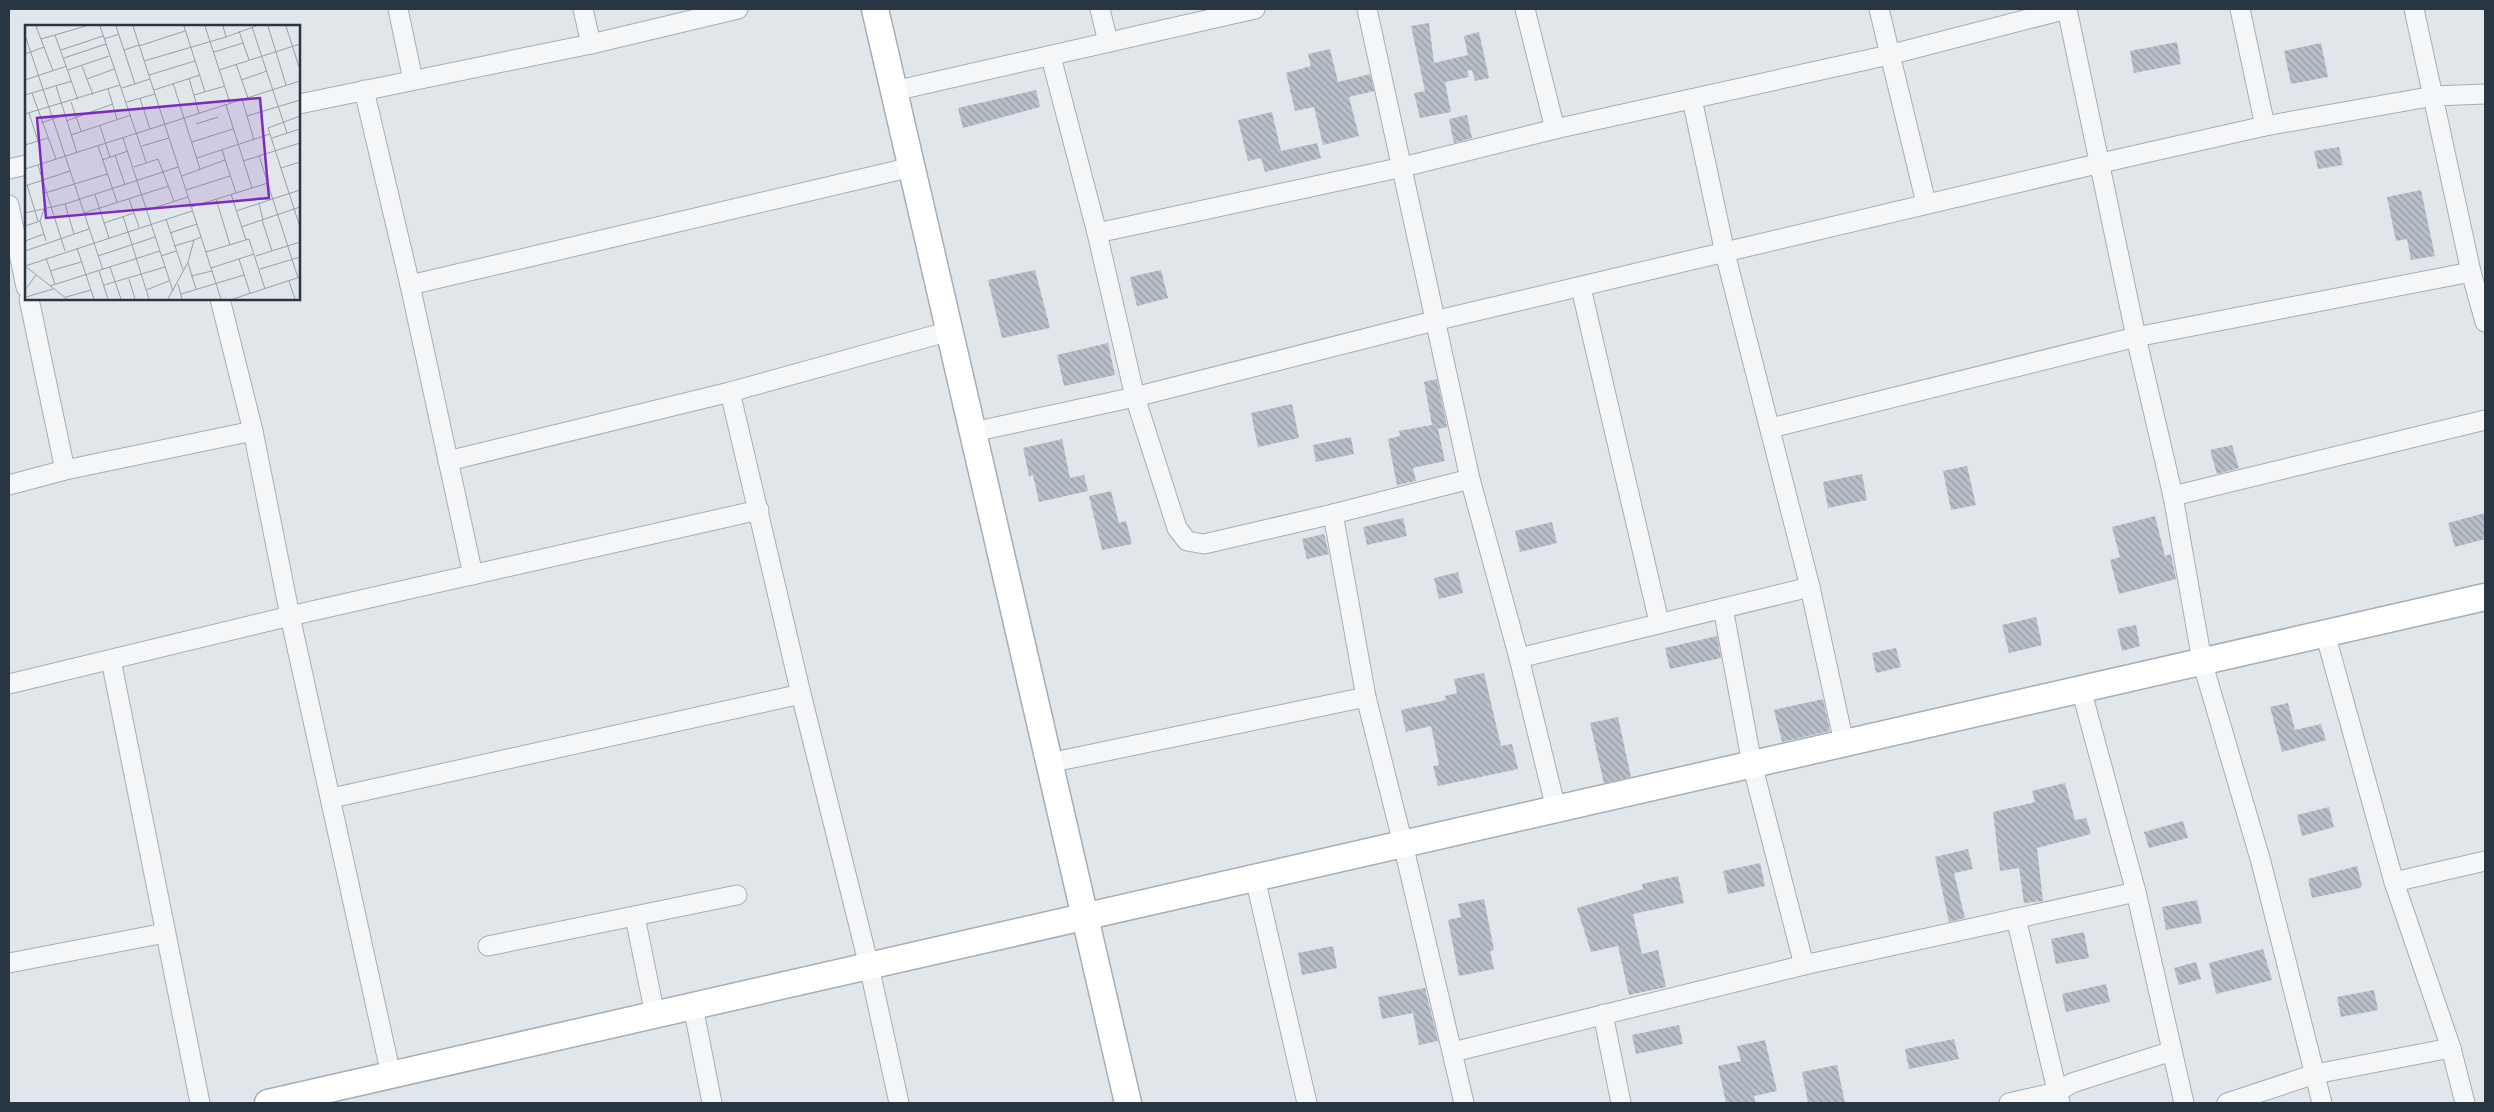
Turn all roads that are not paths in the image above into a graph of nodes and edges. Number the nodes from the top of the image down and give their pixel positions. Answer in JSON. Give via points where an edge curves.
{"nodes":[{"id":1,"x":398,"y":9,"type":"edge"},
{"id":2,"x":583,"y":9,"type":"edge"},
{"id":3,"x":738,"y":9,"type":"edge"},
{"id":4,"x":875,"y":9,"type":"edge"},
{"id":5,"x":1100,"y":9,"type":"edge"},
{"id":6,"x":1255,"y":9,"type":"edge"},
{"id":7,"x":1367,"y":9,"type":"edge"},
{"id":8,"x":1525,"y":9,"type":"edge"},
{"id":9,"x":1879,"y":9,"type":"edge"},
{"id":10,"x":2067,"y":9,"type":"edge"},
{"id":11,"x":2240,"y":9,"type":"edge"},
{"id":12,"x":2414,"y":9,"type":"edge"},
{"id":13,"x":1108,"y":42,"type":"junction"},
{"id":14,"x":591,"y":44,"type":"junction"},
{"id":15,"x":1889,"y":55,"type":"junction"},
{"id":16,"x":1051,"y":57,"type":"junction"},
{"id":17,"x":413,"y":80,"type":"junction"},
{"id":18,"x":364,"y":90,"type":"junction"},
{"id":19,"x":894,"y":91,"type":"junction"},
{"id":20,"x":2485,"y":94,"type":"edge"},
{"id":21,"x":2434,"y":96,"type":"junction"},
{"id":22,"x":1692,"y":99,"type":"junction"},
{"id":23,"x":300,"y":104,"type":"edge"},
{"id":24,"x":2265,"y":126,"type":"junction"},
{"id":25,"x":1555,"y":129,"type":"junction"},
{"id":26,"x":2100,"y":163,"type":"junction"},
{"id":27,"x":25,"y":165,"type":"edge"},
{"id":28,"x":912,"y":167,"type":"junction"},
{"id":29,"x":1403,"y":167,"type":"junction"},
{"id":30,"x":9,"y":169,"type":"edge"},
{"id":31,"x":1926,"y":203,"type":"junction"},
{"id":32,"x":9,"y":205,"type":"edge"},
{"id":33,"x":1097,"y":234,"type":"junction"},
{"id":34,"x":1725,"y":253,"type":"junction"},
{"id":35,"x":2471,"y":272,"type":"junction"},
{"id":36,"x":25,"y":282,"type":"edge"},
{"id":37,"x":410,"y":286,"type":"junction"},
{"id":38,"x":1581,"y":288,"type":"junction"},
{"id":39,"x":29,"y":300,"type":"edge"},
{"id":40,"x":220,"y":300,"type":"edge"},
{"id":41,"x":1434,"y":321,"type":"junction"},
{"id":42,"x":2485,"y":322,"type":"edge"},
{"id":43,"x":950,"y":331,"type":"junction"},
{"id":44,"x":2136,"y":337,"type":"junction"},
{"id":45,"x":730,"y":392,"type":"junction"},
{"id":46,"x":1135,"y":397,"type":"junction"},
{"id":47,"x":2485,"y":420,"type":"edge"},
{"id":48,"x":1771,"y":428,"type":"junction"},
{"id":49,"x":253,"y":431,"type":"junction"},
{"id":50,"x":973,"y":432,"type":"junction"},
{"id":51,"x":448,"y":461,"type":"junction"},
{"id":52,"x":65,"y":470,"type":"junction"},
{"id":53,"x":1470,"y":479,"type":"junction"},
{"id":54,"x":9,"y":485,"type":"edge"},
{"id":55,"x":2173,"y":496,"type":"junction"},
{"id":56,"x":759,"y":510,"type":"junction"},
{"id":57,"x":1333,"y":514,"type":"junction"},
{"id":58,"x":473,"y":575,"type":"junction"},
{"id":59,"x":1810,"y":587,"type":"junction"},
{"id":60,"x":2485,"y":596,"type":"edge"},
{"id":61,"x":1723,"y":608,"type":"junction"},
{"id":62,"x":290,"y":616,"type":"junction"},
{"id":63,"x":1659,"y":622,"type":"junction"},
{"id":64,"x":2325,"y":633,"type":"junction"},
{"id":65,"x":1519,"y":658,"type":"junction"},
{"id":66,"x":111,"y":660,"type":"junction"},
{"id":67,"x":2202,"y":661,"type":"junction"},
{"id":68,"x":9,"y":684,"type":"edge"},
{"id":69,"x":2081,"y":689,"type":"junction"},
{"id":70,"x":800,"y":694,"type":"junction"},
{"id":71,"x":1366,"y":697,"type":"junction"},
{"id":72,"x":1844,"y":743,"type":"junction"},
{"id":73,"x":1049,"y":763,"type":"junction"},
{"id":74,"x":1752,"y":764,"type":"junction"},
{"id":75,"x":332,"y":798,"type":"junction"},
{"id":76,"x":1556,"y":809,"type":"junction"},
{"id":77,"x":1403,"y":844,"type":"junction"},
{"id":78,"x":2485,"y":861,"type":"edge"},
{"id":79,"x":1255,"y":878,"type":"junction"},
{"id":80,"x":2394,"y":882,"type":"junction"},
{"id":81,"x":2136,"y":892,"type":"junction"},
{"id":82,"x":737,"y":895,"type":"dead end"},
{"id":83,"x":1085,"y":916,"type":"junction"},
{"id":84,"x":635,"y":917,"type":"junction"},
{"id":85,"x":2016,"y":918,"type":"junction"},
{"id":86,"x":165,"y":933,"type":"junction"},
{"id":87,"x":488,"y":946,"type":"dead end"},
{"id":88,"x":9,"y":964,"type":"edge"},
{"id":89,"x":1804,"y":965,"type":"junction"},
{"id":90,"x":869,"y":966,"type":"junction"},
{"id":91,"x":693,"y":1006,"type":"junction"},
{"id":92,"x":1603,"y":1014,"type":"junction"},
{"id":93,"x":654,"y":1015,"type":"junction"},
{"id":94,"x":2451,"y":1048,"type":"junction"},
{"id":95,"x":2172,"y":1051,"type":"junction"},
{"id":96,"x":1453,"y":1052,"type":"junction"},
{"id":97,"x":2316,"y":1074,"type":"junction"},
{"id":98,"x":391,"y":1075,"type":"junction"},
{"id":99,"x":342,"y":1095,"type":"edge"},
{"id":100,"x":2058,"y":1097,"type":"edge"},
{"id":101,"x":200,"y":1103,"type":"edge"},
{"id":102,"x":268,"y":1103,"type":"edge"},
{"id":103,"x":712,"y":1103,"type":"edge"},
{"id":104,"x":899,"y":1103,"type":"edge"},
{"id":105,"x":1128,"y":1103,"type":"edge"},
{"id":106,"x":1308,"y":1103,"type":"edge"},
{"id":107,"x":1464,"y":1103,"type":"edge"},
{"id":108,"x":1621,"y":1103,"type":"edge"},
{"id":109,"x":2009,"y":1103,"type":"edge"},
{"id":110,"x":2184,"y":1103,"type":"edge"},
{"id":111,"x":2228,"y":1103,"type":"edge"},
{"id":112,"x":2322,"y":1103,"type":"edge"},
{"id":113,"x":2465,"y":1103,"type":"edge"}],
"edges":[{"from":1,"to":17,"type":"street"},
{"from":2,"to":14,"type":"street"},
{"from":3,"to":14,"type":"street"},
{"from":4,"to":19,"type":"street"},
{"from":5,"to":13,"type":"street"},
{"from":6,"to":13,"type":"street"},
{"from":7,"to":29,"type":"street"},
{"from":8,"to":25,"type":"street"},
{"from":9,"to":15,"type":"street"},
{"from":10,"to":15,"type":"street"},
{"from":10,"to":26,"type":"street"},
{"from":11,"to":24,"type":"street"},
{"from":12,"to":21,"type":"street"},
{"from":13,"to":16,"type":"street"},
{"from":14,"to":17,"type":"street"},
{"from":15,"to":22,"type":"street"},
{"from":15,"to":31,"type":"street"},
{"from":16,"to":19,"type":"street"},
{"from":16,"to":33,"type":"street"},
{"from":17,"to":18,"type":"street"},
{"from":18,"to":23,"type":"street"},
{"from":18,"to":37,"type":"street"},
{"from":19,"to":28,"type":"street"},
{"from":20,"to":21,"type":"street"},
{"from":21,"to":24,"type":"street"},
{"from":21,"to":35,"type":"street"},
{"from":22,"to":25,"type":"street"},
{"from":22,"to":34,"type":"street"},
{"from":24,"to":26,"type":"street"},
{"from":25,"to":29,"type":"street"},
{"from":26,"to":31,"type":"street"},
{"from":26,"to":44,"type":"street"},
{"from":27,"to":30,"type":"street"},
{"from":28,"to":37,"type":"street"},
{"from":28,"to":43,"type":"street"},
{"from":29,"to":33,"type":"street"},
{"from":29,"to":41,"type":"street"},
{"from":31,"to":34,"type":"street"},
{"from":32,"to":36,"type":"street"},
{"from":33,"to":46,"type":"street"},
{"from":34,"to":38,"type":"street"},
{"from":34,"to":48,"type":"street"},
{"from":35,"to":42,"type":"street"},
{"from":35,"to":44,"type":"street"},
{"from":37,"to":51,"type":"street"},
{"from":38,"to":41,"type":"street"},
{"from":38,"to":63,"type":"street"},
{"from":39,"to":52,"type":"street"},
{"from":40,"to":49,"type":"street"},
{"from":41,"to":46,"type":"street"},
{"from":41,"to":53,"type":"street"},
{"from":43,"to":45,"type":"street"},
{"from":43,"to":50,"type":"street"},
{"from":44,"to":48,"type":"street"},
{"from":44,"to":55,"type":"street"},
{"from":45,"to":51,"type":"street"},
{"from":45,"to":56,"type":"street"},
{"from":46,"to":50,"type":"street"},
{"from":46,"to":57,"type":"street","via":[[1177,528],[1187,541],[1204,544]]},
{"from":47,"to":55,"type":"street"},
{"from":48,"to":59,"type":"street"},
{"from":49,"to":52,"type":"street"},
{"from":49,"to":62,"type":"street"},
{"from":50,"to":73,"type":"street"},
{"from":51,"to":58,"type":"street"},
{"from":52,"to":54,"type":"street"},
{"from":53,"to":57,"type":"street"},
{"from":53,"to":65,"type":"street"},
{"from":55,"to":67,"type":"street"},
{"from":56,"to":58,"type":"street"},
{"from":56,"to":70,"type":"street"},
{"from":57,"to":71,"type":"street"},
{"from":58,"to":62,"type":"street"},
{"from":59,"to":61,"type":"street"},
{"from":59,"to":72,"type":"street"},
{"from":60,"to":64,"type":"street"},
{"from":61,"to":63,"type":"street"},
{"from":61,"to":74,"type":"street"},
{"from":62,"to":66,"type":"street"},
{"from":62,"to":75,"type":"street"},
{"from":63,"to":65,"type":"street"},
{"from":64,"to":67,"type":"street"},
{"from":64,"to":80,"type":"street"},
{"from":65,"to":76,"type":"street"},
{"from":66,"to":68,"type":"street"},
{"from":66,"to":86,"type":"street"},
{"from":67,"to":69,"type":"street"},
{"from":67,"to":97,"type":"street","via":[[2261,862]]},
{"from":69,"to":72,"type":"street"},
{"from":69,"to":81,"type":"street"},
{"from":70,"to":75,"type":"street"},
{"from":70,"to":90,"type":"street"},
{"from":71,"to":73,"type":"street"},
{"from":71,"to":77,"type":"street"},
{"from":72,"to":74,"type":"street"},
{"from":73,"to":83,"type":"street"},
{"from":74,"to":76,"type":"street"},
{"from":74,"to":89,"type":"street"},
{"from":75,"to":98,"type":"street"},
{"from":76,"to":77,"type":"street"},
{"from":77,"to":79,"type":"street"},
{"from":77,"to":96,"type":"street"},
{"from":78,"to":80,"type":"street"},
{"from":79,"to":83,"type":"street"},
{"from":79,"to":106,"type":"street"},
{"from":80,"to":94,"type":"street"},
{"from":81,"to":85,"type":"street"},
{"from":81,"to":95,"type":"street"},
{"from":82,"to":84,"type":"street"},
{"from":83,"to":90,"type":"street"},
{"from":83,"to":105,"type":"street"},
{"from":84,"to":87,"type":"street"},
{"from":84,"to":93,"type":"street"},
{"from":85,"to":89,"type":"street"},
{"from":85,"to":100,"type":"street"},
{"from":86,"to":88,"type":"street"},
{"from":86,"to":101,"type":"street"},
{"from":89,"to":92,"type":"street"},
{"from":90,"to":91,"type":"street"},
{"from":90,"to":104,"type":"street"},
{"from":91,"to":93,"type":"street"},
{"from":91,"to":103,"type":"street"},
{"from":92,"to":96,"type":"street"},
{"from":92,"to":108,"type":"street"},
{"from":93,"to":98,"type":"street"},
{"from":94,"to":97,"type":"street"},
{"from":94,"to":113,"type":"street"},
{"from":95,"to":100,"type":"street","via":[[2072,1083]]},
{"from":95,"to":110,"type":"street"},
{"from":96,"to":107,"type":"street"},
{"from":97,"to":111,"type":"street"},
{"from":97,"to":112,"type":"street"},
{"from":98,"to":99,"type":"street"},
{"from":99,"to":102,"type":"street"},
{"from":100,"to":109,"type":"street"}]}
